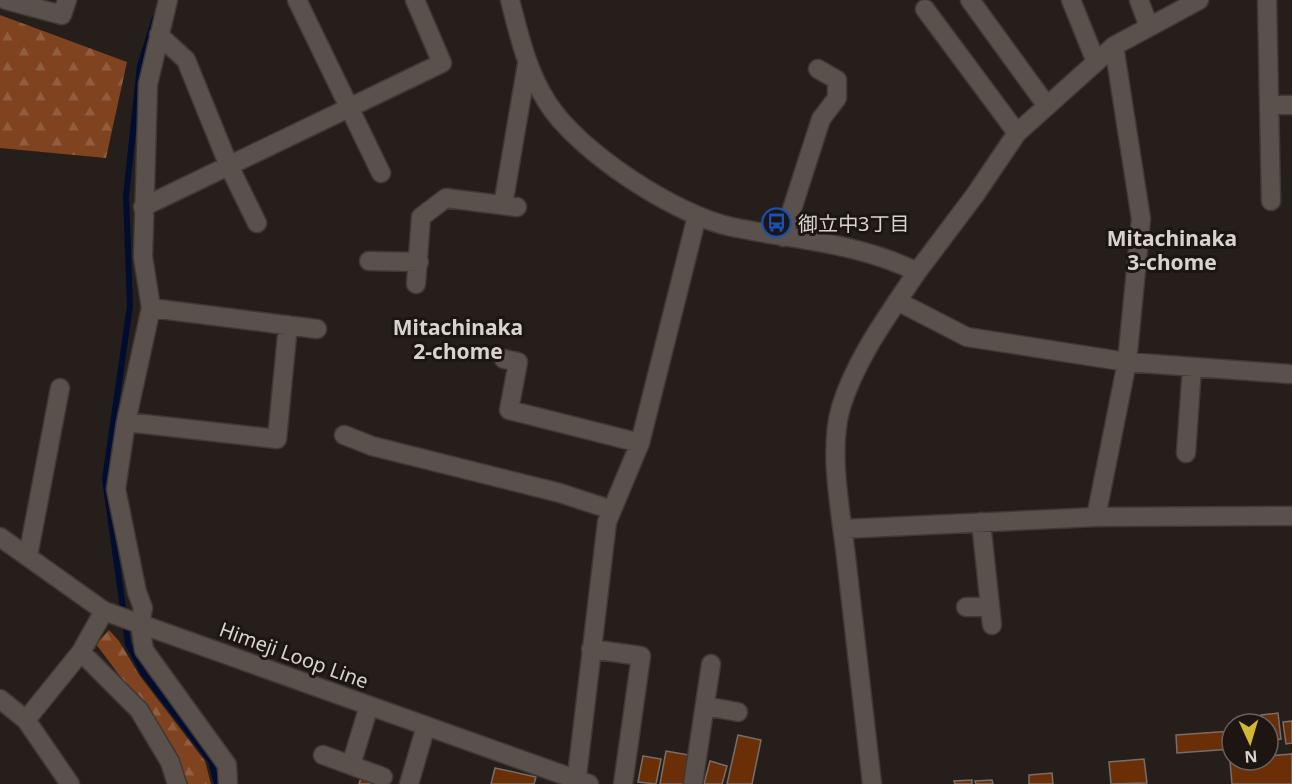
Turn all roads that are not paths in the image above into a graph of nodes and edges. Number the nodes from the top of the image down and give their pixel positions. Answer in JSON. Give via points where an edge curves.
{"nodes":[{"id":1,"x":6,"y":0,"type":"edge"},
{"id":2,"x":67,"y":0,"type":"edge"},
{"id":3,"x":183,"y":0,"type":"edge"},
{"id":4,"x":297,"y":0,"type":"edge"},
{"id":5,"x":510,"y":0,"type":"edge"},
{"id":6,"x":970,"y":0,"type":"edge"},
{"id":7,"x":1071,"y":0,"type":"edge"},
{"id":8,"x":1139,"y":0,"type":"edge"},
{"id":9,"x":1199,"y":0,"type":"edge"},
{"id":10,"x":1267,"y":0,"type":"edge"},
{"id":11,"x":418,"y":1,"type":"edge"},
{"id":12,"x":167,"y":4,"type":"edge"},
{"id":13,"x":925,"y":9,"type":"dead end"},
{"id":14,"x":1149,"y":27,"type":"junction"},
{"id":15,"x":159,"y":35,"type":"junction"},
{"id":16,"x":1114,"y":46,"type":"junction"},
{"id":17,"x":1096,"y":62,"type":"junction"},
{"id":18,"x":527,"y":64,"type":"junction"},
{"id":19,"x":818,"y":69,"type":"dead end"},
{"id":20,"x":1269,"y":105,"type":"junction"},
{"id":21,"x":1292,"y":105,"type":"edge"},
{"id":22,"x":1047,"y":106,"type":"junction"},
{"id":23,"x":350,"y":107,"type":"junction"},
{"id":24,"x":1017,"y":133,"type":"junction"},
{"id":25,"x":228,"y":166,"type":"junction"},
{"id":26,"x":381,"y":173,"type":"dead end"},
{"id":27,"x":1271,"y":201,"type":"dead end"},
{"id":28,"x":143,"y":207,"type":"junction"},
{"id":29,"x":697,"y":216,"type":"junction"},
{"id":30,"x":256,"y":223,"type":"dead end"},
{"id":31,"x":783,"y":237,"type":"junction"},
{"id":32,"x":369,"y":261,"type":"dead end"},
{"id":33,"x":418,"y":262,"type":"junction"},
{"id":34,"x":917,"y":272,"type":"junction"},
{"id":35,"x":416,"y":284,"type":"dead end"},
{"id":36,"x":897,"y":301,"type":"junction"},
{"id":37,"x":151,"y":308,"type":"junction"},
{"id":38,"x":288,"y":325,"type":"junction"},
{"id":39,"x":317,"y":329,"type":"dead end"},
{"id":40,"x":504,"y":359,"type":"dead end"},
{"id":41,"x":1127,"y":362,"type":"junction"},
{"id":42,"x":1192,"y":367,"type":"junction"},
{"id":43,"x":1289,"y":374,"type":"dead end"},
{"id":44,"x":60,"y":388,"type":"dead end"},
{"id":45,"x":126,"y":422,"type":"junction"},
{"id":46,"x":344,"y":435,"type":"dead end"},
{"id":47,"x":640,"y":443,"type":"junction"},
{"id":48,"x":1186,"y":453,"type":"dead end"},
{"id":49,"x":612,"y":510,"type":"junction"},
{"id":50,"x":1292,"y":516,"type":"edge"},
{"id":51,"x":1096,"y":517,"type":"junction"},
{"id":52,"x":981,"y":522,"type":"junction"},
{"id":53,"x":843,"y":529,"type":"junction"},
{"id":54,"x":0,"y":537,"type":"edge"},
{"id":55,"x":28,"y":556,"type":"junction"},
{"id":56,"x":966,"y":607,"type":"dead end"},
{"id":57,"x":107,"y":612,"type":"junction"},
{"id":58,"x":135,"y":622,"type":"junction"},
{"id":59,"x":591,"y":649,"type":"junction"},
{"id":60,"x":81,"y":652,"type":"junction"},
{"id":61,"x":711,"y":664,"type":"dead end"},
{"id":62,"x":0,"y":699,"type":"edge"},
{"id":63,"x":369,"y":706,"type":"junction"},
{"id":64,"x":705,"y":706,"type":"junction"},
{"id":65,"x":738,"y":712,"type":"dead end"},
{"id":66,"x":26,"y":720,"type":"junction"},
{"id":67,"x":426,"y":726,"type":"junction"},
{"id":68,"x":323,"y":755,"type":"dead end"},
{"id":69,"x":351,"y":765,"type":"junction"},
{"id":70,"x":383,"y":777,"type":"dead end"},
{"id":71,"x":581,"y":783,"type":"edge"},
{"id":72,"x":70,"y":784,"type":"edge"},
{"id":73,"x":177,"y":784,"type":"edge"},
{"id":74,"x":228,"y":784,"type":"edge"},
{"id":75,"x":409,"y":784,"type":"edge"},
{"id":76,"x":623,"y":784,"type":"edge"},
{"id":77,"x":693,"y":784,"type":"edge"},
{"id":78,"x":872,"y":784,"type":"edge"}],
"edges":[{"from":1,"to":2,"type":"street","via":[[62,15]]},
{"from":3,"to":12,"type":"street"},
{"from":4,"to":23,"type":"street"},
{"from":5,"to":18,"type":"street"},
{"from":6,"to":22,"type":"street"},
{"from":7,"to":17,"type":"street"},
{"from":8,"to":14,"type":"street"},
{"from":9,"to":14,"type":"street"},
{"from":10,"to":20,"type":"street"},
{"from":11,"to":23,"type":"street","via":[[442,63]]},
{"from":12,"to":15,"type":"street"},
{"from":13,"to":24,"type":"street"},
{"from":14,"to":16,"type":"street"},
{"from":15,"to":25,"type":"street","via":[[186,60]]},
{"from":15,"to":28,"type":"street","via":[[148,84]]},
{"from":16,"to":17,"type":"street"},
{"from":16,"to":41,"type":"street","via":[[1141,219]]},
{"from":17,"to":22,"type":"street"},
{"from":18,"to":29,"type":"street","via":[[547,103],[574,134],[642,186]]},
{"from":18,"to":33,"type":"street","via":[[510,206],[446,198],[421,217]]},
{"from":19,"to":31,"type":"street","via":[[837,80],[837,98],[821,119]]},
{"from":20,"to":21,"type":"street"},
{"from":20,"to":27,"type":"street"},
{"from":22,"to":24,"type":"street"},
{"from":23,"to":25,"type":"street"},
{"from":23,"to":26,"type":"street"},
{"from":24,"to":34,"type":"street"},
{"from":25,"to":28,"type":"street"},
{"from":25,"to":30,"type":"street"},
{"from":28,"to":37,"type":"street","via":[[143,257]]},
{"from":29,"to":31,"type":"street","via":[[729,227]]},
{"from":29,"to":47,"type":"street"},
{"from":31,"to":34,"type":"street","via":[[864,251]]},
{"from":32,"to":33,"type":"street"},
{"from":33,"to":35,"type":"street"},
{"from":34,"to":36,"type":"street"},
{"from":36,"to":41,"type":"street","via":[[967,337]]},
{"from":36,"to":53,"type":"street","via":[[862,359],[841,406],[836,455]]},
{"from":37,"to":38,"type":"street"},
{"from":37,"to":45,"type":"street"},
{"from":38,"to":39,"type":"street"},
{"from":38,"to":45,"type":"street","via":[[277,439]]},
{"from":40,"to":47,"type":"street","via":[[518,362],[509,410]]},
{"from":41,"to":42,"type":"street"},
{"from":41,"to":51,"type":"street"},
{"from":42,"to":43,"type":"street"},
{"from":42,"to":48,"type":"street"},
{"from":44,"to":55,"type":"street"},
{"from":45,"to":58,"type":"street","via":[[117,489],[142,608]]},
{"from":46,"to":49,"type":"street","via":[[372,446],[560,493]]},
{"from":47,"to":49,"type":"street"},
{"from":49,"to":59,"type":"street","via":[[607,522]]},
{"from":50,"to":51,"type":"street"},
{"from":51,"to":52,"type":"street"},
{"from":52,"to":53,"type":"street"},
{"from":52,"to":56,"type":"street","via":[[991,616]]},
{"from":53,"to":78,"type":"street"},
{"from":54,"to":55,"type":"street","name":"Himeji Loop Line"},
{"from":55,"to":57,"type":"street","name":"Himeji Loop Line"},
{"from":57,"to":58,"type":"street","name":"Himeji Loop Line"},
{"from":57,"to":60,"type":"street"},
{"from":58,"to":63,"type":"street","name":"Himeji Loop Line"},
{"from":58,"to":74,"type":"street","via":[[144,650],[227,765]]},
{"from":59,"to":71,"type":"street"},
{"from":59,"to":76,"type":"street","via":[[641,656]]},
{"from":60,"to":66,"type":"street"},
{"from":60,"to":73,"type":"street","via":[[139,710],[170,762]]},
{"from":61,"to":64,"type":"street"},
{"from":62,"to":66,"type":"street"},
{"from":63,"to":67,"type":"street","name":"Himeji Loop Line"},
{"from":63,"to":69,"type":"street"},
{"from":64,"to":65,"type":"street"},
{"from":64,"to":77,"type":"street"},
{"from":66,"to":72,"type":"street"},
{"from":67,"to":71,"type":"street","name":"Himeji Loop Line"},
{"from":67,"to":75,"type":"street"},
{"from":68,"to":69,"type":"street"},
{"from":69,"to":70,"type":"street"}]}
